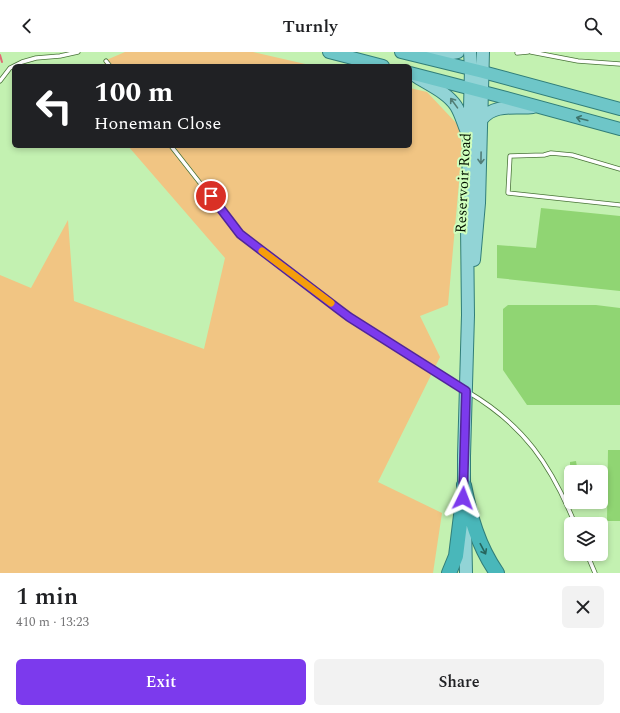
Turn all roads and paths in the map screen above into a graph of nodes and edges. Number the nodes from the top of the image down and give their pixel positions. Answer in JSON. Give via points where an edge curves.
{"nodes":[{"id":1,"x":78,"y":52,"type":"edge"},
{"id":2,"x":329,"y":52,"type":"edge"},
{"id":3,"x":401,"y":52,"type":"edge"},
{"id":4,"x":422,"y":52,"type":"edge"},
{"id":5,"x":458,"y":52,"type":"edge"},
{"id":6,"x":470,"y":52,"type":"edge"},
{"id":7,"x":483,"y":52,"type":"edge"},
{"id":8,"x":529,"y":52,"type":"edge"},
{"id":9,"x":517,"y":53,"type":"dead end"},
{"id":10,"x":106,"y":61,"type":"dead end"},
{"id":11,"x":18,"y":64,"type":"edge"},
{"id":12,"x":108,"y":64,"type":"edge"},
{"id":13,"x":375,"y":64,"type":"edge"},
{"id":14,"x":620,"y":64,"type":"edge"},
{"id":15,"x":12,"y":67,"type":"edge"},
{"id":16,"x":477,"y":71,"type":"junction"},
{"id":17,"x":412,"y":73,"type":"edge"},
{"id":18,"x":412,"y":74,"type":"edge"},
{"id":19,"x":0,"y":81,"type":"edge"},
{"id":20,"x":477,"y":90,"type":"junction"},
{"id":21,"x":537,"y":106,"type":"junction"},
{"id":22,"x":620,"y":108,"type":"edge"},
{"id":23,"x":482,"y":119,"type":"junction"},
{"id":24,"x":620,"y":129,"type":"edge"},
{"id":25,"x":469,"y":139,"type":"junction"},
{"id":26,"x":173,"y":148,"type":"edge"},
{"id":27,"x":620,"y":169,"type":"edge"},
{"id":28,"x":620,"y":205,"type":"edge"},
{"id":29,"x":468,"y":315,"type":"junction"},
{"id":30,"x":466,"y":391,"type":"junction"},
{"id":31,"x":464,"y":484,"type":"junction"},
{"id":32,"x":572,"y":517,"type":"edge"},
{"id":33,"x":590,"y":561,"type":"edge"},
{"id":34,"x":448,"y":573,"type":"edge"},
{"id":35,"x":466,"y":573,"type":"edge"},
{"id":36,"x":497,"y":573,"type":"edge"},
{"id":37,"x":595,"y":573,"type":"edge"}],
"edges":[{"from":1,"to":11,"type":"lane","via":[[36,58]]},
{"from":2,"to":13,"type":"highway"},
{"from":3,"to":16,"type":"highway"},
{"from":4,"to":5,"type":"main road"},
{"from":6,"to":16,"type":"main road","name":"Reservoir Road"},
{"from":7,"to":16,"type":"main road","name":"Reservoir Road"},
{"from":8,"to":9,"type":"lane"},
{"from":8,"to":14,"type":"lane","via":[[578,61]]},
{"from":10,"to":12,"type":"lane"},
{"from":15,"to":19,"type":"lane"},
{"from":16,"to":20,"type":"main road","name":"Reservoir Road"},
{"from":16,"to":22,"type":"highway"},
{"from":17,"to":20,"type":"highway"},
{"from":25,"to":18,"type":"main road","one_way":true,"via":[[461,116],[451,100]]},
{"from":20,"to":21,"type":"highway"},
{"from":20,"to":23,"type":"main road","name":"Reservoir Road"},
{"from":20,"to":25,"type":"main road","name":"Reservoir Road"},
{"from":21,"to":23,"type":"main road","via":[[500,108],[489,112]]},
{"from":24,"to":21,"type":"highway","one_way":true},
{"from":23,"to":29,"type":"main road","name":"Reservoir Road","one_way":true,"via":[[479,203]]},
{"from":25,"to":29,"type":"main road","name":"Reservoir Road"},
{"from":26,"to":30,"type":"lane","via":[[240,234],[349,317]]},
{"from":27,"to":28,"type":"lane","via":[[551,153],[510,156],[508,193]]},
{"from":29,"to":30,"type":"main road","name":"Reservoir Road"},
{"from":30,"to":31,"type":"main road","name":"Reservoir Road"},
{"from":30,"to":32,"type":"lane","via":[[497,411],[534,448],[556,481]]},
{"from":31,"to":34,"type":"highway","via":[[457,551]]},
{"from":31,"to":35,"type":"main road","name":"Reservoir Road"},
{"from":31,"to":36,"type":"highway","one_way":true,"via":[[476,533]]},
{"from":33,"to":37,"type":"lane"}]}
